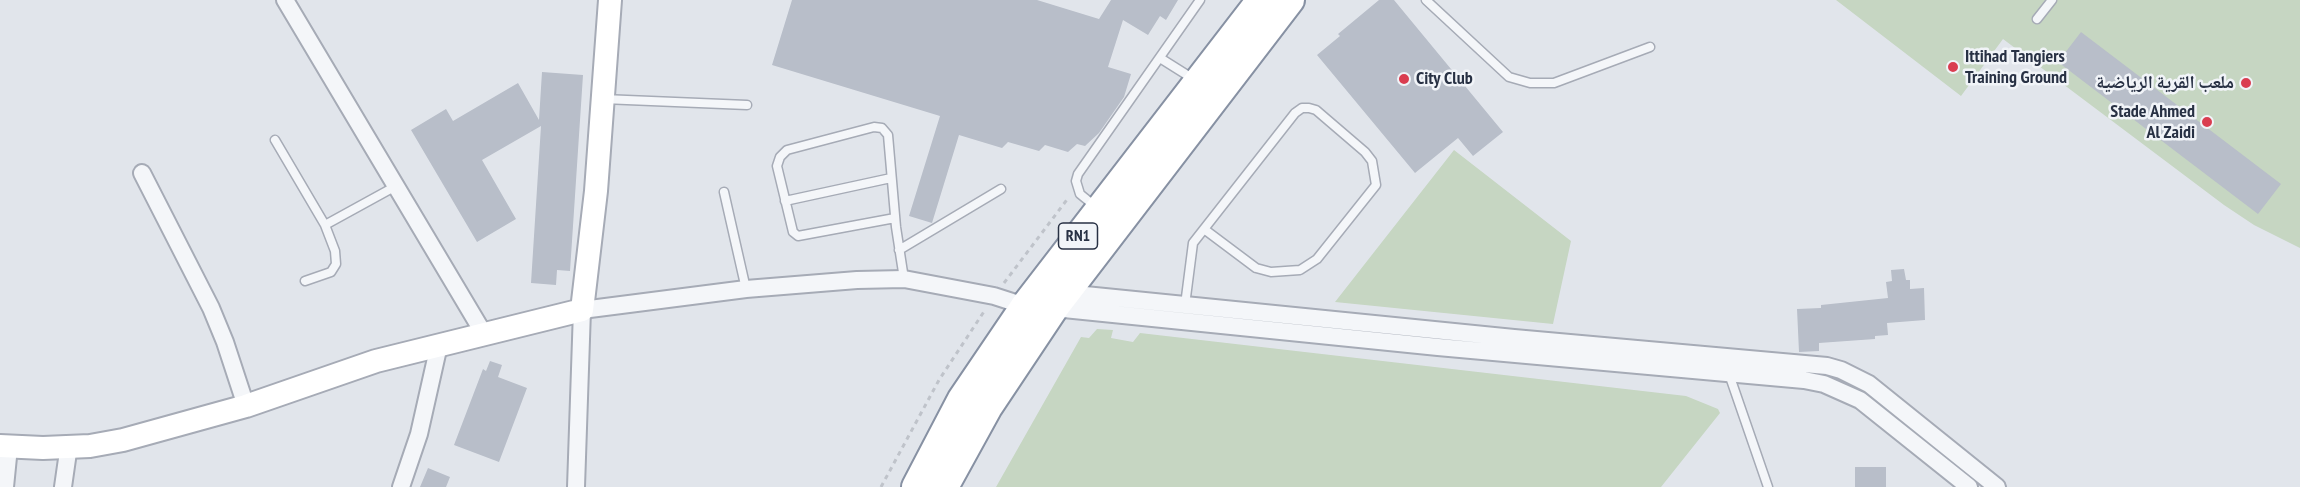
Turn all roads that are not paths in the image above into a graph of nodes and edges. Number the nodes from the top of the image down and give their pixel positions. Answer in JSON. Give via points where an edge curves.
{"nodes":[{"id":1,"x":285,"y":0,"type":"edge"},
{"id":2,"x":610,"y":0,"type":"edge"},
{"id":3,"x":1200,"y":0,"type":"edge"},
{"id":4,"x":1261,"y":0,"type":"edge"},
{"id":5,"x":1290,"y":0,"type":"edge"},
{"id":6,"x":1426,"y":0,"type":"edge"},
{"id":7,"x":2052,"y":0,"type":"edge"},
{"id":8,"x":2037,"y":19,"type":"dead end"},
{"id":9,"x":1650,"y":47,"type":"dead end"},
{"id":10,"x":1160,"y":58,"type":"junction"},
{"id":11,"x":1198,"y":82,"type":"junction"},
{"id":12,"x":603,"y":99,"type":"junction"},
{"id":13,"x":747,"y":105,"type":"dead end"},
{"id":14,"x":275,"y":140,"type":"dead end"},
{"id":15,"x":142,"y":173,"type":"dead end"},
{"id":16,"x":891,"y":178,"type":"junction"},
{"id":17,"x":396,"y":186,"type":"junction"},
{"id":18,"x":1001,"y":189,"type":"dead end"},
{"id":19,"x":724,"y":192,"type":"dead end"},
{"id":20,"x":785,"y":201,"type":"junction"},
{"id":21,"x":1098,"y":209,"type":"junction"},
{"id":22,"x":895,"y":218,"type":"junction"},
{"id":23,"x":325,"y":225,"type":"junction"},
{"id":24,"x":1204,"y":229,"type":"junction"},
{"id":25,"x":899,"y":250,"type":"junction"},
{"id":26,"x":904,"y":279,"type":"junction"},
{"id":27,"x":305,"y":281,"type":"dead end"},
{"id":28,"x":746,"y":289,"type":"junction"},
{"id":29,"x":1060,"y":300,"type":"junction"},
{"id":30,"x":1185,"y":305,"type":"junction"},
{"id":31,"x":1025,"y":306,"type":"junction"},
{"id":32,"x":582,"y":310,"type":"junction"},
{"id":33,"x":484,"y":334,"type":"junction"},
{"id":34,"x":439,"y":345,"type":"junction"},
{"id":35,"x":1729,"y":374,"type":"junction"},
{"id":36,"x":246,"y":406,"type":"junction"},
{"id":37,"x":69,"y":445,"type":"junction"},
{"id":38,"x":4,"y":446,"type":"edge"},
{"id":39,"x":5,"y":487,"type":"edge"},
{"id":40,"x":63,"y":487,"type":"edge"},
{"id":41,"x":401,"y":487,"type":"edge"},
{"id":42,"x":576,"y":487,"type":"edge"},
{"id":43,"x":916,"y":487,"type":"edge"},
{"id":44,"x":944,"y":487,"type":"edge"},
{"id":45,"x":1768,"y":487,"type":"edge"},
{"id":46,"x":1969,"y":487,"type":"edge"},
{"id":47,"x":1997,"y":487,"type":"edge"}],
"edges":[{"from":1,"to":17,"type":"street"},
{"from":2,"to":12,"type":"street"},
{"from":3,"to":10,"type":"lane"},
{"from":4,"to":11,"type":"highway","number":"RN1"},
{"from":5,"to":29,"type":"highway","number":"RN1"},
{"from":6,"to":9,"type":"lane","via":[[1509,77],[1530,83],[1554,83]]},
{"from":7,"to":8,"type":"lane"},
{"from":10,"to":11,"type":"lane"},
{"from":10,"to":21,"type":"lane","via":[[1078,174],[1077,188]]},
{"from":11,"to":21,"type":"highway","number":"RN1"},
{"from":12,"to":13,"type":"lane"},
{"from":12,"to":32,"type":"street"},
{"from":14,"to":23,"type":"lane"},
{"from":15,"to":36,"type":"street","via":[[211,309]]},
{"from":16,"to":20,"type":"lane"},
{"from":16,"to":20,"type":"lane","via":[[888,135],[882,128],[874,127],[787,150],[777,166]]},
{"from":16,"to":22,"type":"lane"},
{"from":17,"to":23,"type":"lane"},
{"from":17,"to":33,"type":"street"},
{"from":18,"to":25,"type":"lane"},
{"from":19,"to":28,"type":"lane"},
{"from":20,"to":22,"type":"lane","via":[[793,232],[798,236]]},
{"from":21,"to":31,"type":"highway","number":"RN1"},
{"from":22,"to":25,"type":"lane"},
{"from":23,"to":27,"type":"lane","via":[[336,264],[331,272]]},
{"from":24,"to":24,"type":"lane","via":[[1302,108],[1316,110],[1372,161],[1376,185],[1317,259],[1300,270],[1271,272],[1257,268]]},
{"from":24,"to":30,"type":"lane","via":[[1193,243]]},
{"from":25,"to":26,"type":"lane"},
{"from":26,"to":28,"type":"street"},
{"from":26,"to":31,"type":"street","via":[[994,296]]},
{"from":28,"to":32,"type":"street"},
{"from":29,"to":30,"type":"street"},
{"from":29,"to":35,"type":"street","via":[[1438,348]]},
{"from":29,"to":44,"type":"highway","number":"RN1","via":[[988,407]]},
{"from":30,"to":47,"type":"street","via":[[1827,366],[1869,384]]},
{"from":31,"to":43,"type":"highway","number":"RN1","via":[[962,399]]},
{"from":32,"to":33,"type":"street"},
{"from":32,"to":42,"type":"street"},
{"from":33,"to":34,"type":"street"},
{"from":34,"to":36,"type":"street","via":[[376,361]]},
{"from":34,"to":41,"type":"street","via":[[419,434]]},
{"from":35,"to":45,"type":"lane"},
{"from":35,"to":46,"type":"street","via":[[1804,380],[1842,391],[1860,400]]},
{"from":36,"to":37,"type":"street","via":[[123,441]]},
{"from":37,"to":38,"type":"street"},
{"from":37,"to":40,"type":"street"},
{"from":38,"to":39,"type":"street"}]}
